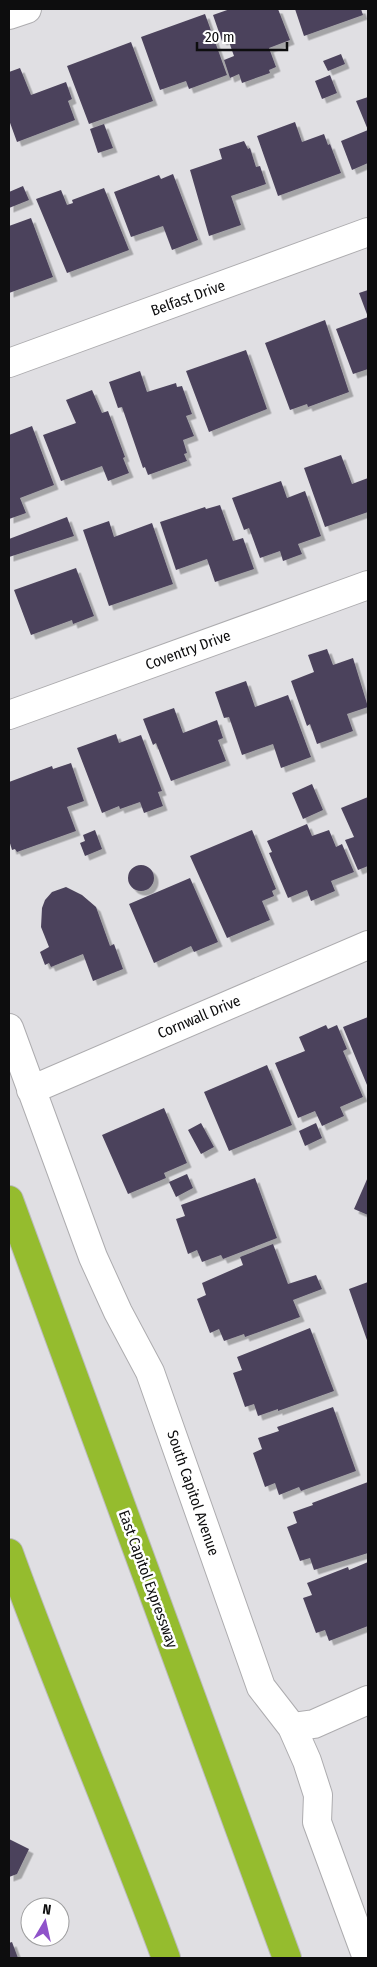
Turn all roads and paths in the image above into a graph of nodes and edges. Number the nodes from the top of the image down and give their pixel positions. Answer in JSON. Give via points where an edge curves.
{"nodes":[{"id":1,"x":27,"y":9,"type":"edge"},
{"id":2,"x":9,"y":15,"type":"edge"},
{"id":3,"x":368,"y":232,"type":"edge"},
{"id":4,"x":9,"y":363,"type":"edge"},
{"id":5,"x":368,"y":585,"type":"edge"},
{"id":6,"x":9,"y":715,"type":"edge"},
{"id":7,"x":368,"y":946,"type":"edge"},
{"id":8,"x":9,"y":1028,"type":"edge"},
{"id":9,"x":31,"y":1090,"type":"junction"},
{"id":10,"x":9,"y":1200,"type":"edge"},
{"id":11,"x":9,"y":1553,"type":"edge"},
{"id":12,"x":368,"y":1700,"type":"edge"},
{"id":13,"x":292,"y":1727,"type":"junction"},
{"id":14,"x":166,"y":1958,"type":"edge"},
{"id":15,"x":287,"y":1958,"type":"edge"},
{"id":16,"x":367,"y":1958,"type":"edge"}],
"edges":[{"from":1,"to":2,"type":"street"},
{"from":3,"to":4,"type":"street","name":"Belfast Drive"},
{"from":5,"to":6,"type":"street","name":"Coventry Drive"},
{"from":7,"to":9,"type":"street","name":"Cornwall Drive"},
{"from":8,"to":9,"type":"street","name":"South Capitol Avenue"},
{"from":9,"to":13,"type":"street","name":"South Capitol Avenue","via":[[93,1257],[150,1372],[261,1686]]},
{"from":10,"to":15,"type":"highway","name":"East Capitol Expressway"},
{"from":11,"to":14,"type":"highway"},
{"from":12,"to":13,"type":"street","via":[[314,1724]]},
{"from":13,"to":16,"type":"street","name":"South Capitol Avenue","via":[[318,1795],[317,1822]]}]}
